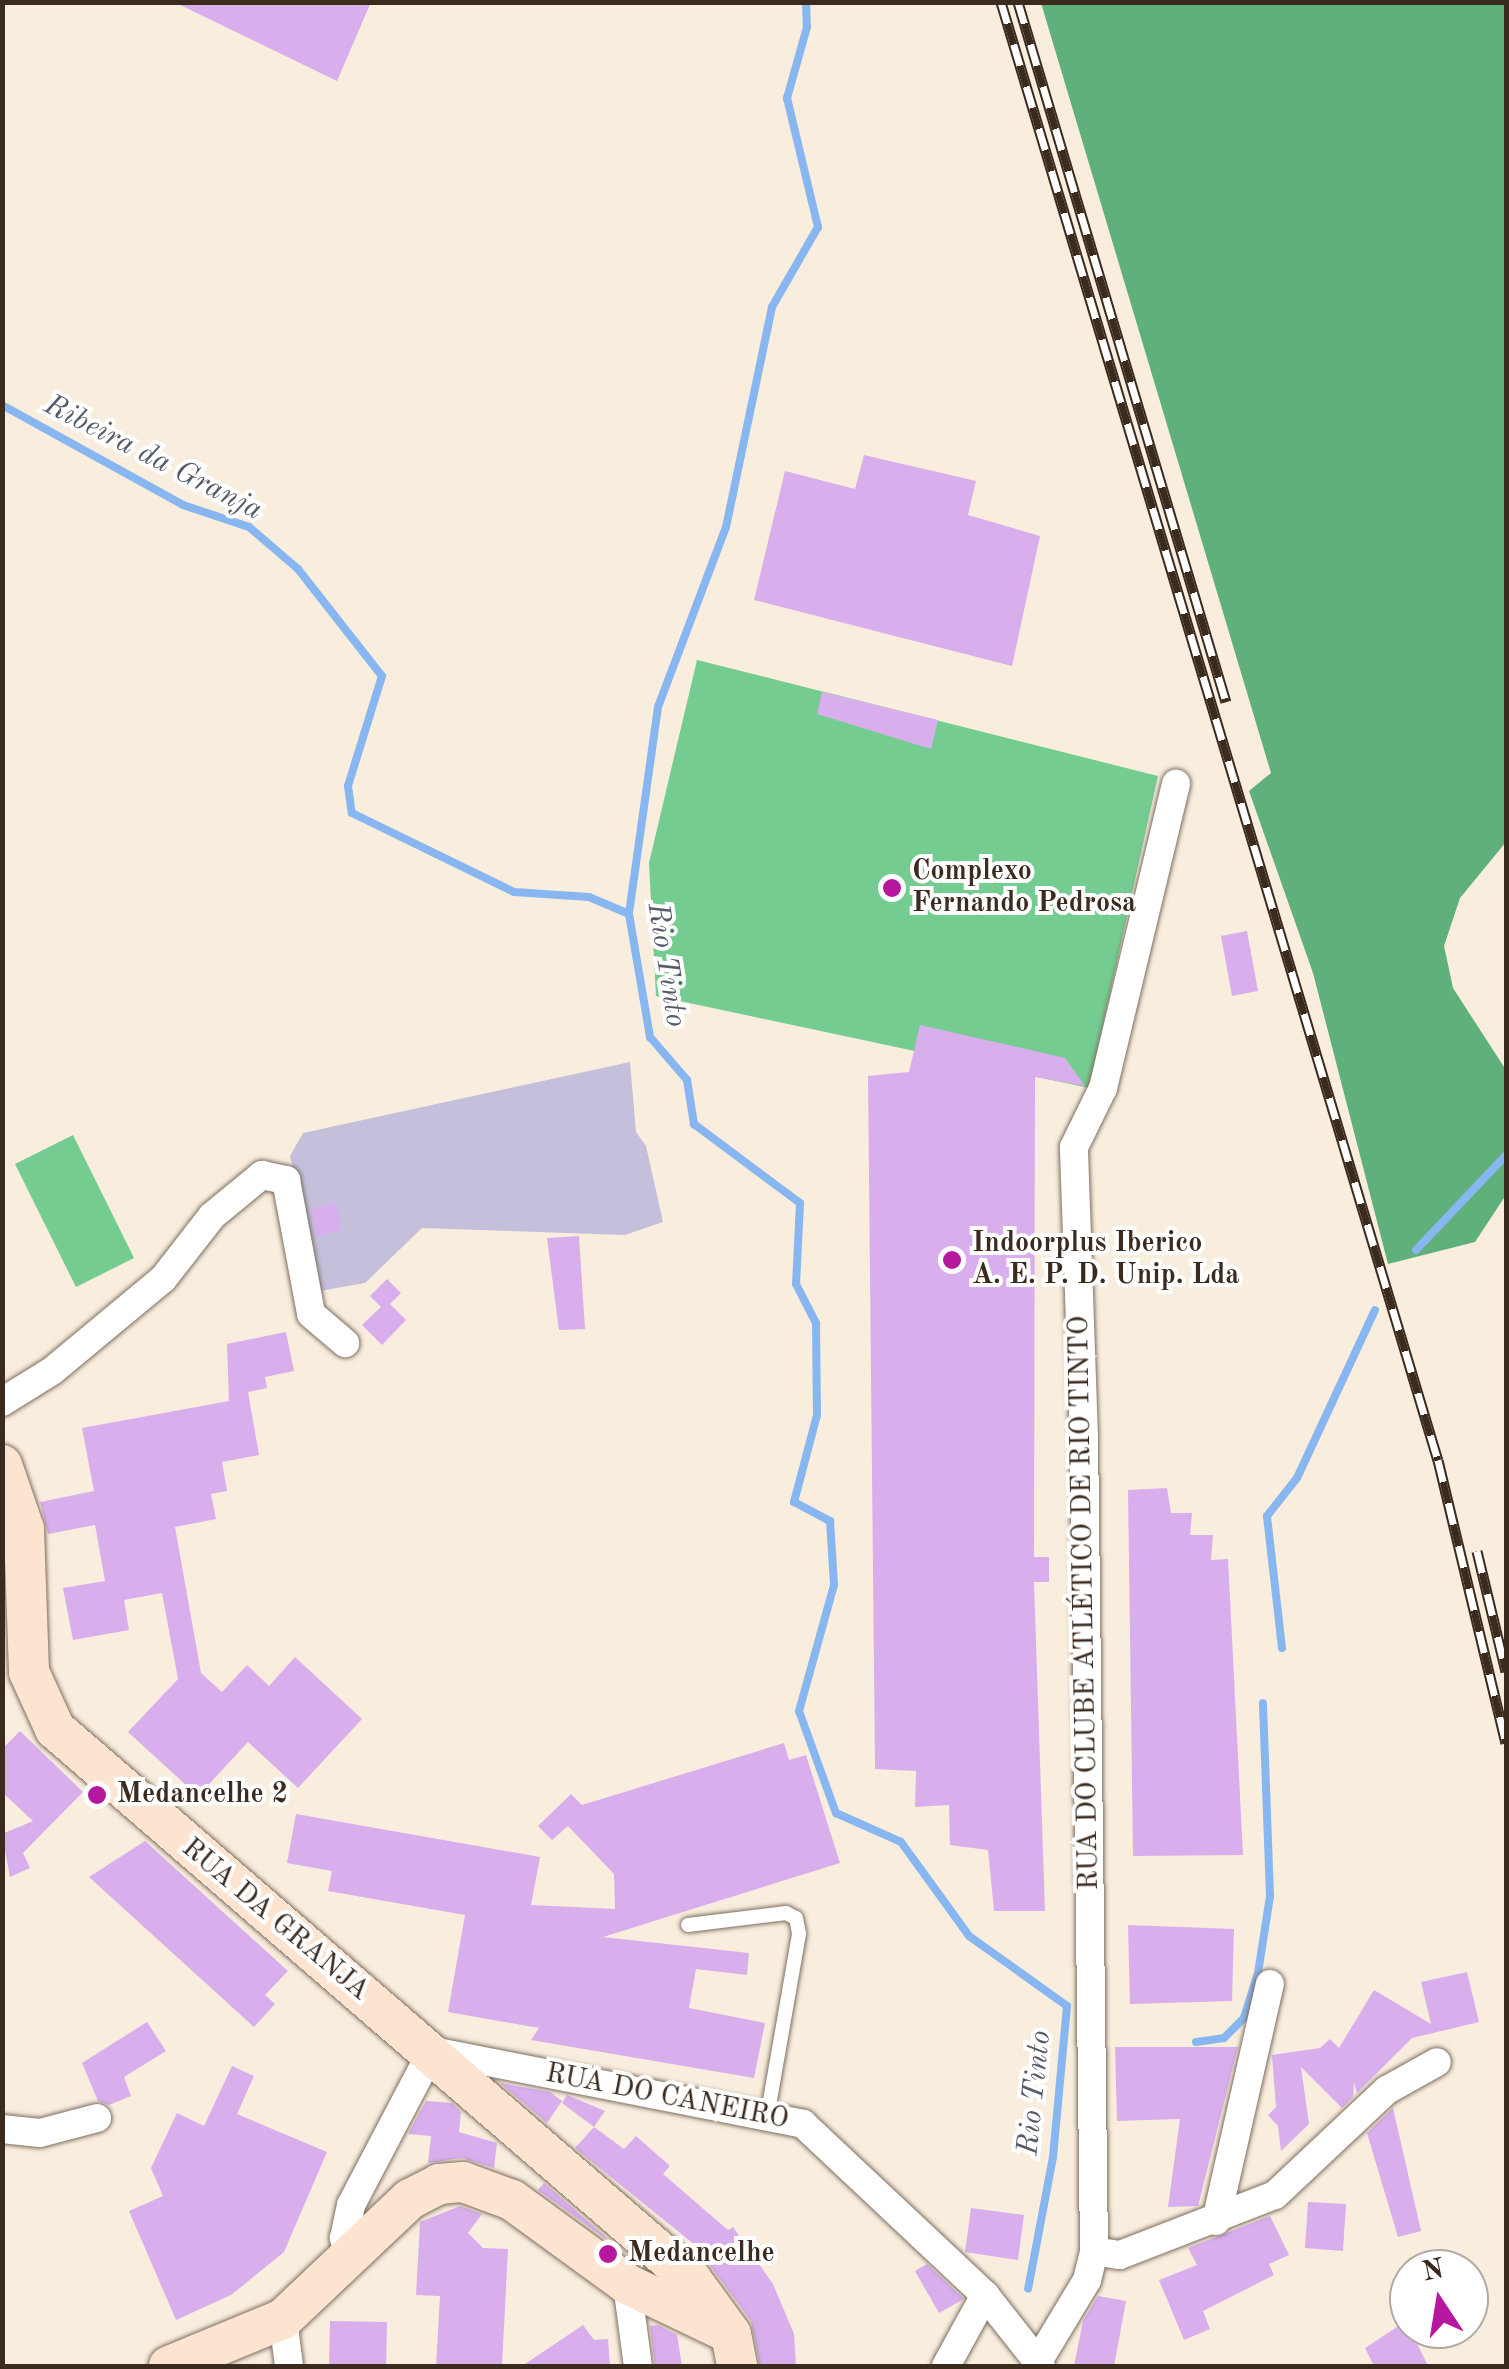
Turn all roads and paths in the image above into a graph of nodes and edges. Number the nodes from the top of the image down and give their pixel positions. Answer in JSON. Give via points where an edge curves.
{"nodes":[{"id":1,"x":1176,"y":784,"type":"dead end"},
{"id":2,"x":345,"y":1344,"type":"dead end"},
{"id":3,"x":2,"y":1402,"type":"edge"},
{"id":4,"x":2,"y":1465,"type":"edge"},
{"id":5,"x":688,"y":1925,"type":"dead end"},
{"id":6,"x":1270,"y":1984,"type":"dead end"},
{"id":7,"x":432,"y":2051,"type":"junction"},
{"id":8,"x":1437,"y":2062,"type":"dead end"},
{"id":9,"x":767,"y":2117,"type":"junction"},
{"id":10,"x":97,"y":2118,"type":"dead end"},
{"id":11,"x":2,"y":2129,"type":"edge"},
{"id":12,"x":1216,"y":2221,"type":"junction"},
{"id":13,"x":1094,"y":2251,"type":"junction"},
{"id":14,"x":349,"y":2256,"type":"junction"},
{"id":15,"x":627,"y":2284,"type":"junction"},
{"id":16,"x":985,"y":2295,"type":"junction"},
{"id":17,"x":283,"y":2319,"type":"junction"},
{"id":18,"x":734,"y":2350,"type":"edge"},
{"id":19,"x":1039,"y":2365,"type":"edge"},
{"id":20,"x":169,"y":2366,"type":"edge"},
{"id":21,"x":289,"y":2366,"type":"edge"},
{"id":22,"x":638,"y":2366,"type":"edge"},
{"id":23,"x":946,"y":2366,"type":"edge"}],
"edges":[{"from":1,"to":13,"type":"street","name":"RUA DO CLUBE ATLÉTICO DE RIO TINTO","via":[[1103,1088],[1074,1147]]},
{"from":2,"to":3,"type":"street","via":[[312,1314],[286,1180],[262,1175],[226,1202],[149,1291],[52,1371]]},
{"from":4,"to":7,"type":"street","name":"RUA DA GRANJA","via":[[24,1530],[29,1672],[55,1729]]},
{"from":5,"to":9,"type":"lane","via":[[796,1918],[799,1934]]},
{"from":6,"to":12,"type":"street"},
{"from":7,"to":9,"type":"street","name":"RUA DO CANEIRO"},
{"from":7,"to":14,"type":"street","via":[[351,2204],[344,2238]]},
{"from":7,"to":18,"type":"street","name":"RUA DA GRANJA","via":[[691,2279]]},
{"from":8,"to":12,"type":"street","via":[[1387,2090],[1274,2195]]},
{"from":9,"to":16,"type":"street","name":"RUA DO CANEIRO","via":[[803,2124]]},
{"from":10,"to":11,"type":"street","via":[[40,2133]]},
{"from":12,"to":13,"type":"street","via":[[1120,2255]]},
{"from":13,"to":19,"type":"street","name":"RUA DO CLUBE ATLÉTICO DE RIO TINTO","via":[[1086,2280]]},
{"from":14,"to":15,"type":"street","via":[[410,2199],[439,2184],[462,2182],[512,2200]]},
{"from":14,"to":17,"type":"street"},
{"from":15,"to":18,"type":"street"},
{"from":15,"to":22,"type":"street"},
{"from":16,"to":19,"type":"street","name":"RUA DO CANEIRO"},
{"from":16,"to":23,"type":"street"},
{"from":17,"to":20,"type":"street"},
{"from":17,"to":21,"type":"street"}]}
